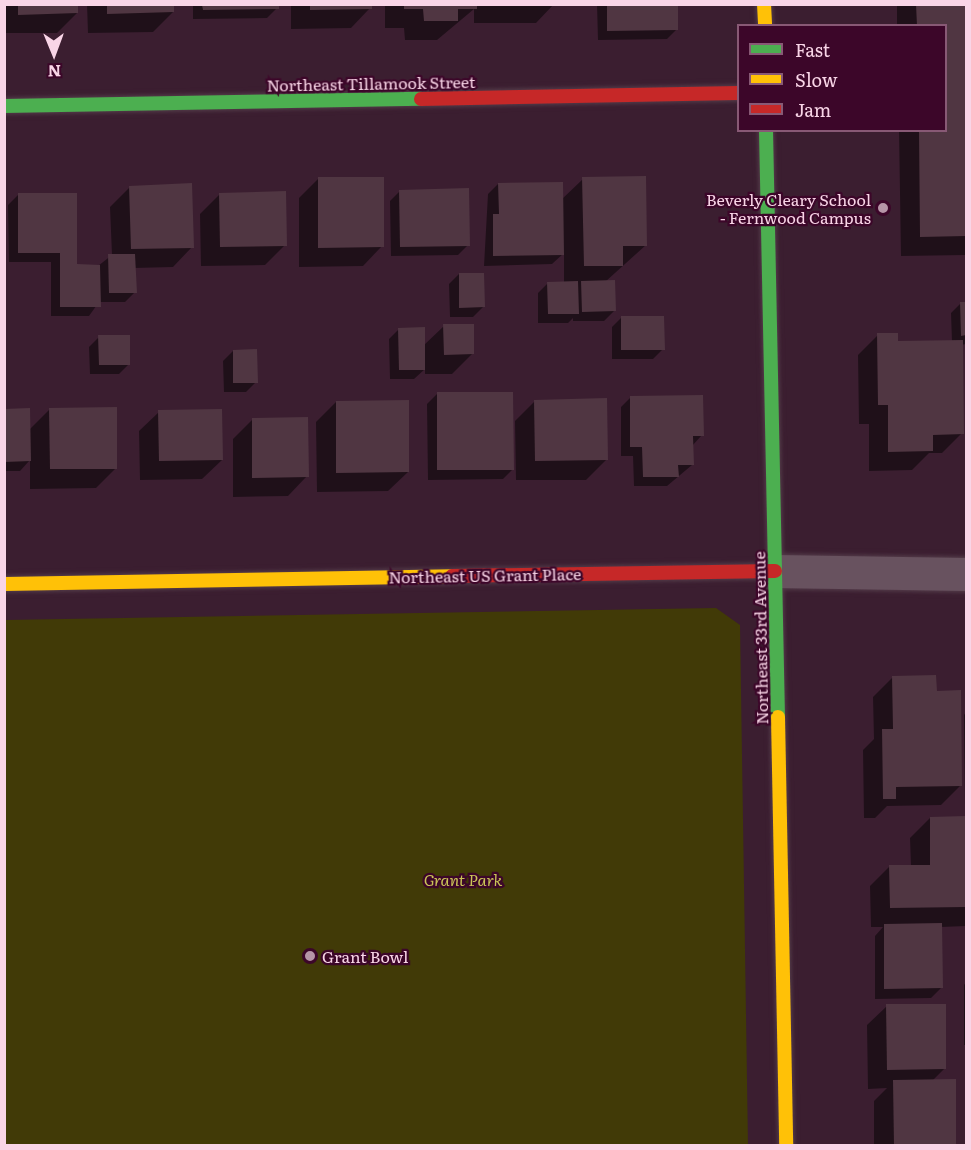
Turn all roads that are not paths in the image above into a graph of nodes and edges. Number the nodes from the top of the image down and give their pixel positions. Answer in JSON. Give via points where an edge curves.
{"nodes":[{"id":1,"x":764,"y":4,"type":"edge"},
{"id":2,"x":765,"y":24,"type":"edge"},
{"id":3,"x":737,"y":93,"type":"edge"},
{"id":4,"x":4,"y":106,"type":"edge"},
{"id":5,"x":766,"y":132,"type":"edge"},
{"id":6,"x":776,"y":571,"type":"junction"},
{"id":7,"x":966,"y":574,"type":"edge"},
{"id":8,"x":4,"y":584,"type":"edge"},
{"id":9,"x":786,"y":1146,"type":"edge"}],
"edges":[{"from":1,"to":2,"type":"street"},
{"from":3,"to":4,"type":"street","name":"Northeast Tillamook Street"},
{"from":5,"to":6,"type":"street","name":"Northeast 33rd Avenue"},
{"from":6,"to":7,"type":"street","name":"Northeast US Grant Place"},
{"from":6,"to":8,"type":"street","name":"Northeast US Grant Place"},
{"from":6,"to":9,"type":"street","name":"Northeast 33rd Avenue"}]}
